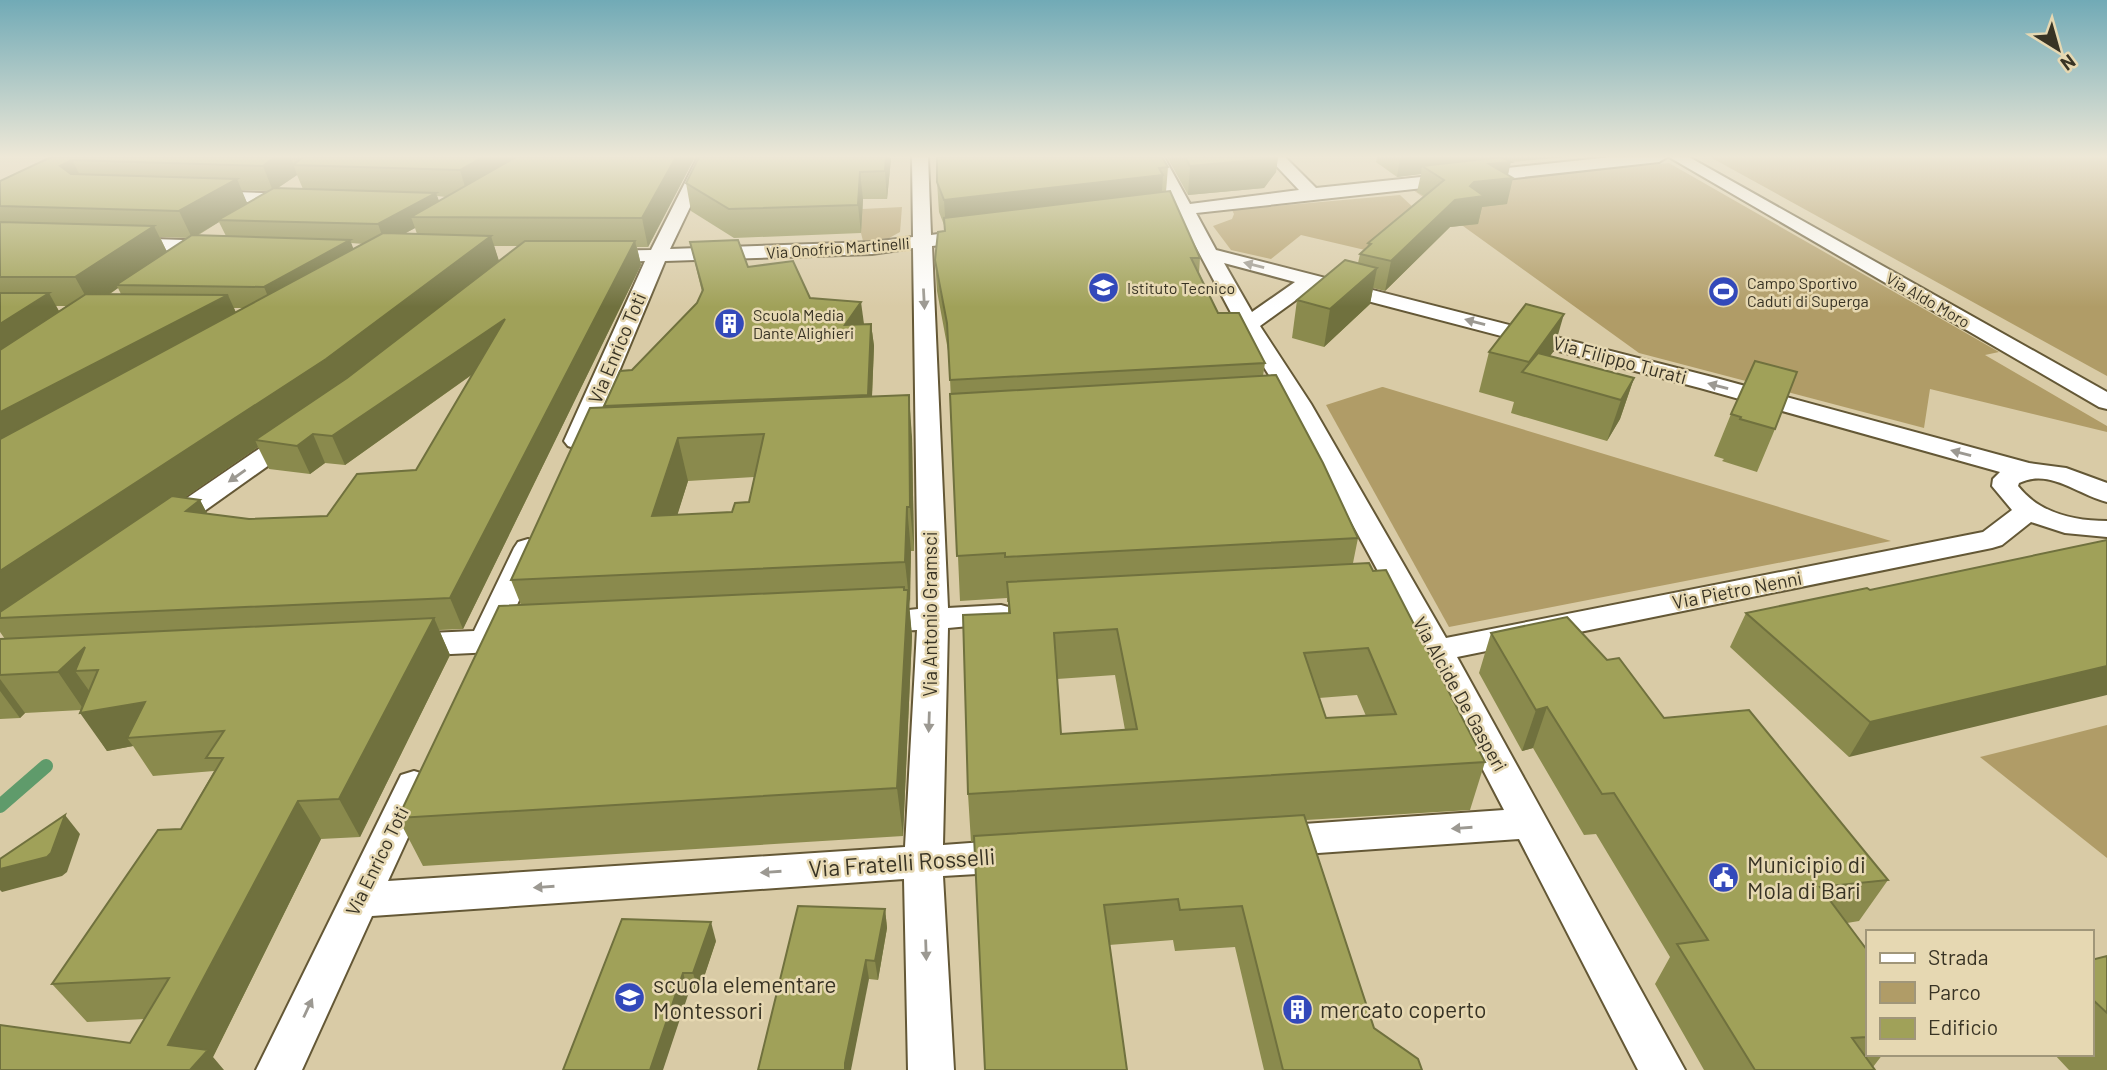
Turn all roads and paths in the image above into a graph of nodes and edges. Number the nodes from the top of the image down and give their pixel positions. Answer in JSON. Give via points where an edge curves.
{"nodes":[{"id":1,"x":264,"y":207,"type":"edge"},
{"id":2,"x":681,"y":207,"type":"edge"},
{"id":3,"x":921,"y":207,"type":"edge"},
{"id":4,"x":1201,"y":207,"type":"edge"},
{"id":5,"x":1765,"y":207,"type":"edge"},
{"id":6,"x":1183,"y":209,"type":"junction"},
{"id":7,"x":1128,"y":216,"type":"edge"},
{"id":8,"x":244,"y":219,"type":"edge"},
{"id":9,"x":990,"y":233,"type":"edge"},
{"id":10,"x":223,"y":240,"type":"edge"},
{"id":11,"x":921,"y":242,"type":"junction"},
{"id":12,"x":106,"y":244,"type":"edge"},
{"id":13,"x":198,"y":246,"type":"junction"},
{"id":14,"x":1211,"y":254,"type":"junction"},
{"id":15,"x":657,"y":256,"type":"junction"},
{"id":16,"x":578,"y":257,"type":"edge"},
{"id":17,"x":175,"y":261,"type":"edge"},
{"id":18,"x":1311,"y":279,"type":"junction"},
{"id":19,"x":1248,"y":324,"type":"junction"},
{"id":20,"x":2107,"y":402,"type":"edge"},
{"id":21,"x":315,"y":422,"type":"edge"},
{"id":22,"x":582,"y":449,"type":"edge"},
{"id":23,"x":2027,"y":471,"type":"junction"},
{"id":24,"x":2107,"y":494,"type":"edge"},
{"id":25,"x":2029,"y":510,"type":"junction"},
{"id":26,"x":542,"y":517,"type":"edge"},
{"id":27,"x":2107,"y":529,"type":"edge"},
{"id":28,"x":146,"y":539,"type":"edge"},
{"id":29,"x":1405,"y":593,"type":"junction"},
{"id":30,"x":1336,"y":597,"type":"edge"},
{"id":31,"x":1030,"y":614,"type":"edge"},
{"id":32,"x":933,"y":619,"type":"junction"},
{"id":33,"x":838,"y":624,"type":"edge"},
{"id":34,"x":552,"y":639,"type":"edge"},
{"id":35,"x":374,"y":647,"type":"edge"},
{"id":36,"x":1437,"y":650,"type":"junction"},
{"id":37,"x":478,"y":654,"type":"junction"},
{"id":38,"x":424,"y":765,"type":"edge"},
{"id":39,"x":1531,"y":823,"type":"junction"},
{"id":40,"x":1239,"y":843,"type":"edge"},
{"id":41,"x":1046,"y":854,"type":"edge"},
{"id":42,"x":923,"y":862,"type":"junction"},
{"id":43,"x":358,"y":900,"type":"junction"},
{"id":44,"x":279,"y":1070,"type":"edge"},
{"id":45,"x":931,"y":1070,"type":"edge"},
{"id":46,"x":1662,"y":1070,"type":"edge"}],
"edges":[{"from":1,"to":8,"type":"street"},
{"from":2,"to":15,"type":"street","name":"Via Enrico Toti"},
{"from":3,"to":11,"type":"street","name":"Via Antonio Gramsci"},
{"from":4,"to":6,"type":"street"},
{"from":5,"to":20,"type":"street","name":"Via Aldo Moro"},
{"from":6,"to":7,"type":"street"},
{"from":6,"to":14,"type":"street","name":"Via Alcide De Gasperi"},
{"from":9,"to":11,"type":"street","name":"Via Onofrio Martinelli"},
{"from":10,"to":13,"type":"street"},
{"from":11,"to":15,"type":"street","name":"Via Onofrio Martinelli"},
{"from":11,"to":32,"type":"street","name":"Via Antonio Gramsci","one_way":true},
{"from":12,"to":13,"type":"street"},
{"from":13,"to":17,"type":"street"},
{"from":18,"to":14,"type":"street","name":"Via Filippo Turati","one_way":true},
{"from":14,"to":19,"type":"street","name":"Via Alcide De Gasperi"},
{"from":15,"to":16,"type":"street","name":"Via Onofrio Martinelli"},
{"from":15,"to":22,"type":"street","name":"Via Enrico Toti"},
{"from":18,"to":19,"type":"street"},
{"from":23,"to":18,"type":"street","name":"Via Filippo Turati","one_way":true},
{"from":19,"to":29,"type":"street","name":"Via Alcide De Gasperi","via":[[1285,405]]},
{"from":21,"to":28,"type":"street","one_way":true},
{"from":23,"to":24,"type":"street","name":"Via Filippo Turati","via":[[2065,476]]},
{"from":23,"to":25,"type":"street","via":[[2006,479],[2005,486]]},
{"from":25,"to":27,"type":"street","via":[[2077,527]]},
{"from":25,"to":36,"type":"street","name":"Via Pietro Nenni","via":[[1992,539]]},
{"from":26,"to":37,"type":"street"},
{"from":29,"to":30,"type":"street"},
{"from":29,"to":36,"type":"street","name":"Via Alcide De Gasperi"},
{"from":31,"to":32,"type":"street"},
{"from":32,"to":33,"type":"street"},
{"from":32,"to":42,"type":"street","name":"Via Antonio Gramsci","one_way":true},
{"from":34,"to":37,"type":"street"},
{"from":35,"to":37,"type":"street"},
{"from":36,"to":39,"type":"street","name":"Via Alcide De Gasperi"},
{"from":38,"to":43,"type":"street","name":"Via Enrico Toti"},
{"from":39,"to":40,"type":"street","one_way":true},
{"from":39,"to":46,"type":"street","name":"Via Alcide De Gasperi"},
{"from":41,"to":42,"type":"street","name":"Via Fratelli Rosselli"},
{"from":42,"to":43,"type":"street","name":"Via Fratelli Rosselli","one_way":true},
{"from":42,"to":45,"type":"street","name":"Via Antonio Gramsci","one_way":true},
{"from":44,"to":43,"type":"street","name":"Via Enrico Toti","one_way":true}]}
